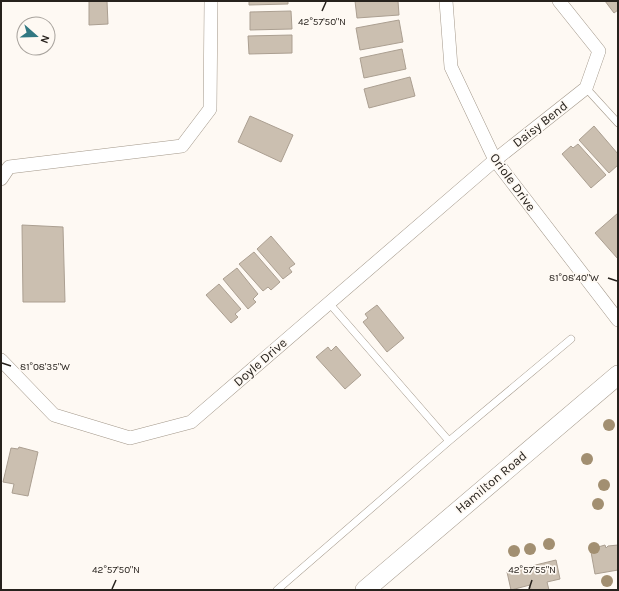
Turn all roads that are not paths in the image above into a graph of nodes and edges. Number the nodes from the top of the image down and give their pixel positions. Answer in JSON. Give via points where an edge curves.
{"nodes":[{"id":1,"x":211,"y":1,"type":"edge"},
{"id":2,"x":446,"y":1,"type":"edge"},
{"id":3,"x":559,"y":1,"type":"edge"},
{"id":4,"x":586,"y":88,"type":"junction"},
{"id":5,"x":618,"y":123,"type":"edge"},
{"id":6,"x":495,"y":160,"type":"junction"},
{"id":7,"x":1,"y":179,"type":"edge"},
{"id":8,"x":329,"y":303,"type":"junction"},
{"id":9,"x":618,"y":320,"type":"edge"},
{"id":10,"x":571,"y":339,"type":"dead end"},
{"id":11,"x":1,"y":360,"type":"edge"},
{"id":12,"x":618,"y":375,"type":"edge"},
{"id":13,"x":449,"y":441,"type":"junction"},
{"id":14,"x":277,"y":590,"type":"edge"},
{"id":15,"x":365,"y":590,"type":"edge"}],
"edges":[{"from":1,"to":7,"type":"street","via":[[210,109],[182,146],[10,167]]},
{"from":2,"to":6,"type":"street","name":"Oriole Drive","via":[[451,67]]},
{"from":3,"to":4,"type":"street","via":[[599,51]]},
{"from":4,"to":5,"type":"lane"},
{"from":4,"to":6,"type":"street","name":"Daisy Bend"},
{"from":6,"to":8,"type":"street","name":"Doyle Drive"},
{"from":6,"to":9,"type":"street","name":"Oriole Drive"},
{"from":8,"to":11,"type":"street","name":"Doyle Drive","via":[[191,422],[130,438],[54,415]]},
{"from":8,"to":13,"type":"lane"},
{"from":10,"to":13,"type":"lane"},
{"from":12,"to":15,"type":"main road","name":"Hamilton Road"},
{"from":13,"to":14,"type":"lane"}]}
